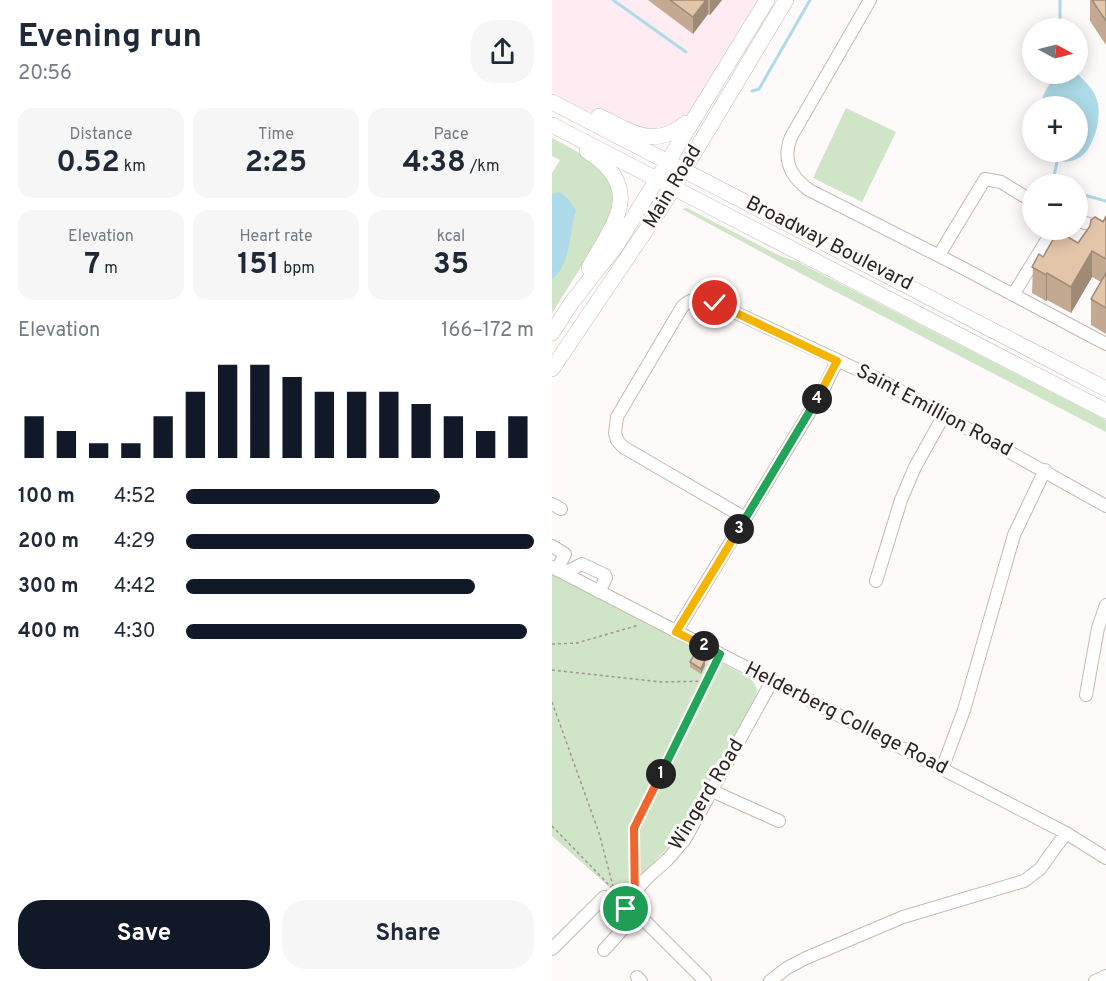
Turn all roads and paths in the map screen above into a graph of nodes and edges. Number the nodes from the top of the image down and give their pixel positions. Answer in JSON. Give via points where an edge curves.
{"nodes":[{"id":1,"x":766,"y":0,"type":"edge"},
{"id":2,"x":786,"y":0,"type":"edge"},
{"id":3,"x":870,"y":0,"type":"edge"},
{"id":4,"x":552,"y":96,"type":"edge"},
{"id":5,"x":552,"y":102,"type":"edge"},
{"id":6,"x":696,"y":115,"type":"junction"},
{"id":7,"x":552,"y":125,"type":"edge"},
{"id":8,"x":552,"y":131,"type":"edge"},
{"id":9,"x":667,"y":162,"type":"junction"},
{"id":10,"x":684,"y":170,"type":"junction"},
{"id":11,"x":658,"y":178,"type":"junction"},
{"id":12,"x":674,"y":187,"type":"junction"},
{"id":13,"x":1022,"y":195,"type":"edge"},
{"id":14,"x":1088,"y":223,"type":"edge"},
{"id":15,"x":1089,"y":237,"type":"edge"},
{"id":16,"x":1050,"y":240,"type":"edge"},
{"id":17,"x":939,"y":255,"type":"junction"},
{"id":18,"x":1012,"y":295,"type":"junction"},
{"id":19,"x":572,"y":302,"type":"junction"},
{"id":20,"x":552,"y":333,"type":"edge"},
{"id":21,"x":1106,"y":344,"type":"edge"},
{"id":22,"x":837,"y":361,"type":"junction"},
{"id":23,"x":552,"y":369,"type":"edge"},
{"id":24,"x":1106,"y":388,"type":"edge"},
{"id":25,"x":1106,"y":411,"type":"edge"},
{"id":26,"x":944,"y":415,"type":"junction"},
{"id":27,"x":1045,"y":470,"type":"junction"},
{"id":28,"x":1106,"y":506,"type":"edge"},
{"id":29,"x":745,"y":518,"type":"junction"},
{"id":30,"x":552,"y":546,"type":"edge"},
{"id":31,"x":558,"y":570,"type":"edge"},
{"id":32,"x":876,"y":581,"type":"dead end"},
{"id":33,"x":1106,"y":605,"type":"edge"},
{"id":34,"x":653,"y":620,"type":"junction"},
{"id":35,"x":676,"y":632,"type":"junction"},
{"id":36,"x":552,"y":644,"type":"edge"},
{"id":37,"x":720,"y":654,"type":"junction"},
{"id":38,"x":552,"y":670,"type":"edge"},
{"id":39,"x":707,"y":681,"type":"junction"},
{"id":40,"x":772,"y":681,"type":"junction"},
{"id":41,"x":1086,"y":695,"type":"dead end"},
{"id":42,"x":552,"y":702,"type":"edge"},
{"id":43,"x":942,"y":769,"type":"junction"},
{"id":44,"x":712,"y":791,"type":"junction"},
{"id":45,"x":779,"y":821,"type":"dead end"},
{"id":46,"x":552,"y":826,"type":"edge"},
{"id":47,"x":1066,"y":833,"type":"junction"},
{"id":48,"x":1106,"y":858,"type":"edge"},
{"id":49,"x":635,"y":893,"type":"junction"},
{"id":50,"x":637,"y":912,"type":"junction"},
{"id":51,"x":552,"y":949,"type":"edge"},
{"id":52,"x":604,"y":950,"type":"dead end"},
{"id":53,"x":1106,"y":976,"type":"edge"},
{"id":54,"x":705,"y":981,"type":"edge"},
{"id":55,"x":770,"y":981,"type":"edge"},
{"id":56,"x":1095,"y":981,"type":"edge"}],
"edges":[{"from":1,"to":6,"type":"main road","name":"Main Road"},
{"from":2,"to":10,"type":"main road","name":"Main Road"},
{"from":3,"to":17,"type":"street","via":[[791,137],[788,167],[809,189]]},
{"from":4,"to":6,"type":"main road","via":[[647,137],[673,133]]},
{"from":5,"to":9,"type":"main road","name":"Broadway Boulevard"},
{"from":6,"to":9,"type":"main road","name":"Main Road"},
{"from":7,"to":11,"type":"main road","name":"Broadway Boulevard"},
{"from":8,"to":19,"type":"main road","via":[[608,166],[621,197],[618,217]]},
{"from":9,"to":10,"type":"main road","name":"Broadway Boulevard"},
{"from":9,"to":11,"type":"main road","name":"Main Road"},
{"from":10,"to":12,"type":"main road","name":"Main Road"},
{"from":10,"to":24,"type":"main road","name":"Broadway Boulevard"},
{"from":11,"to":12,"type":"main road","name":"Broadway Boulevard"},
{"from":11,"to":19,"type":"main road","name":"Main Road","via":[[616,246]]},
{"from":12,"to":23,"type":"main road","name":"Main Road"},
{"from":12,"to":25,"type":"main road","name":"Broadway Boulevard"},
{"from":13,"to":17,"type":"street","via":[[1001,182],[985,179]]},
{"from":14,"to":15,"type":"street","via":[[1096,225]]},
{"from":16,"to":18,"type":"street"},
{"from":17,"to":18,"type":"street"},
{"from":18,"to":21,"type":"street"},
{"from":19,"to":20,"type":"main road","name":"Main Road"},
{"from":22,"to":26,"type":"street","name":"Saint Emillion Road"},
{"from":22,"to":29,"type":"street"},
{"from":22,"to":29,"type":"street","name":"Saint Emillion Road","via":[[715,303],[692,299],[682,307],[626,401],[617,417],[615,433],[624,447]]},
{"from":26,"to":27,"type":"street","name":"Saint Emillion Road"},
{"from":26,"to":32,"type":"street","via":[[901,500]]},
{"from":27,"to":28,"type":"street","name":"Saint Emillion Road"},
{"from":27,"to":43,"type":"street","via":[[1014,535],[964,710]]},
{"from":29,"to":35,"type":"street"},
{"from":30,"to":31,"type":"street","via":[[565,553]]},
{"from":31,"to":34,"type":"street","name":"Helderberg College Road"},
{"from":33,"to":41,"type":"street"},
{"from":34,"to":35,"type":"street","name":"Helderberg College Road"},
{"from":34,"to":36,"type":"path","via":[[577,643]]},
{"from":35,"to":37,"type":"street","name":"Helderberg College Road"},
{"from":37,"to":39,"type":"path"},
{"from":37,"to":40,"type":"street","name":"Helderberg College Road"},
{"from":38,"to":39,"type":"path","via":[[661,682]]},
{"from":39,"to":49,"type":"path","via":[[634,828]]},
{"from":40,"to":43,"type":"street","name":"Helderberg College Road"},
{"from":40,"to":44,"type":"street","name":"Wingerd Road"},
{"from":42,"to":46,"type":"path","via":[[613,888]]},
{"from":43,"to":47,"type":"street","name":"Helderberg College Road"},
{"from":44,"to":45,"type":"street"},
{"from":44,"to":49,"type":"street","name":"Wingerd Road","via":[[681,844]]},
{"from":47,"to":48,"type":"street","name":"Helderberg College Road"},
{"from":47,"to":55,"type":"street","via":[[1040,869],[1024,880],[903,917],[806,958]]},
{"from":49,"to":50,"type":"street"},
{"from":50,"to":51,"type":"street","via":[[623,909],[604,897]]},
{"from":50,"to":52,"type":"street"},
{"from":50,"to":54,"type":"street"},
{"from":53,"to":56,"type":"street"}]}
